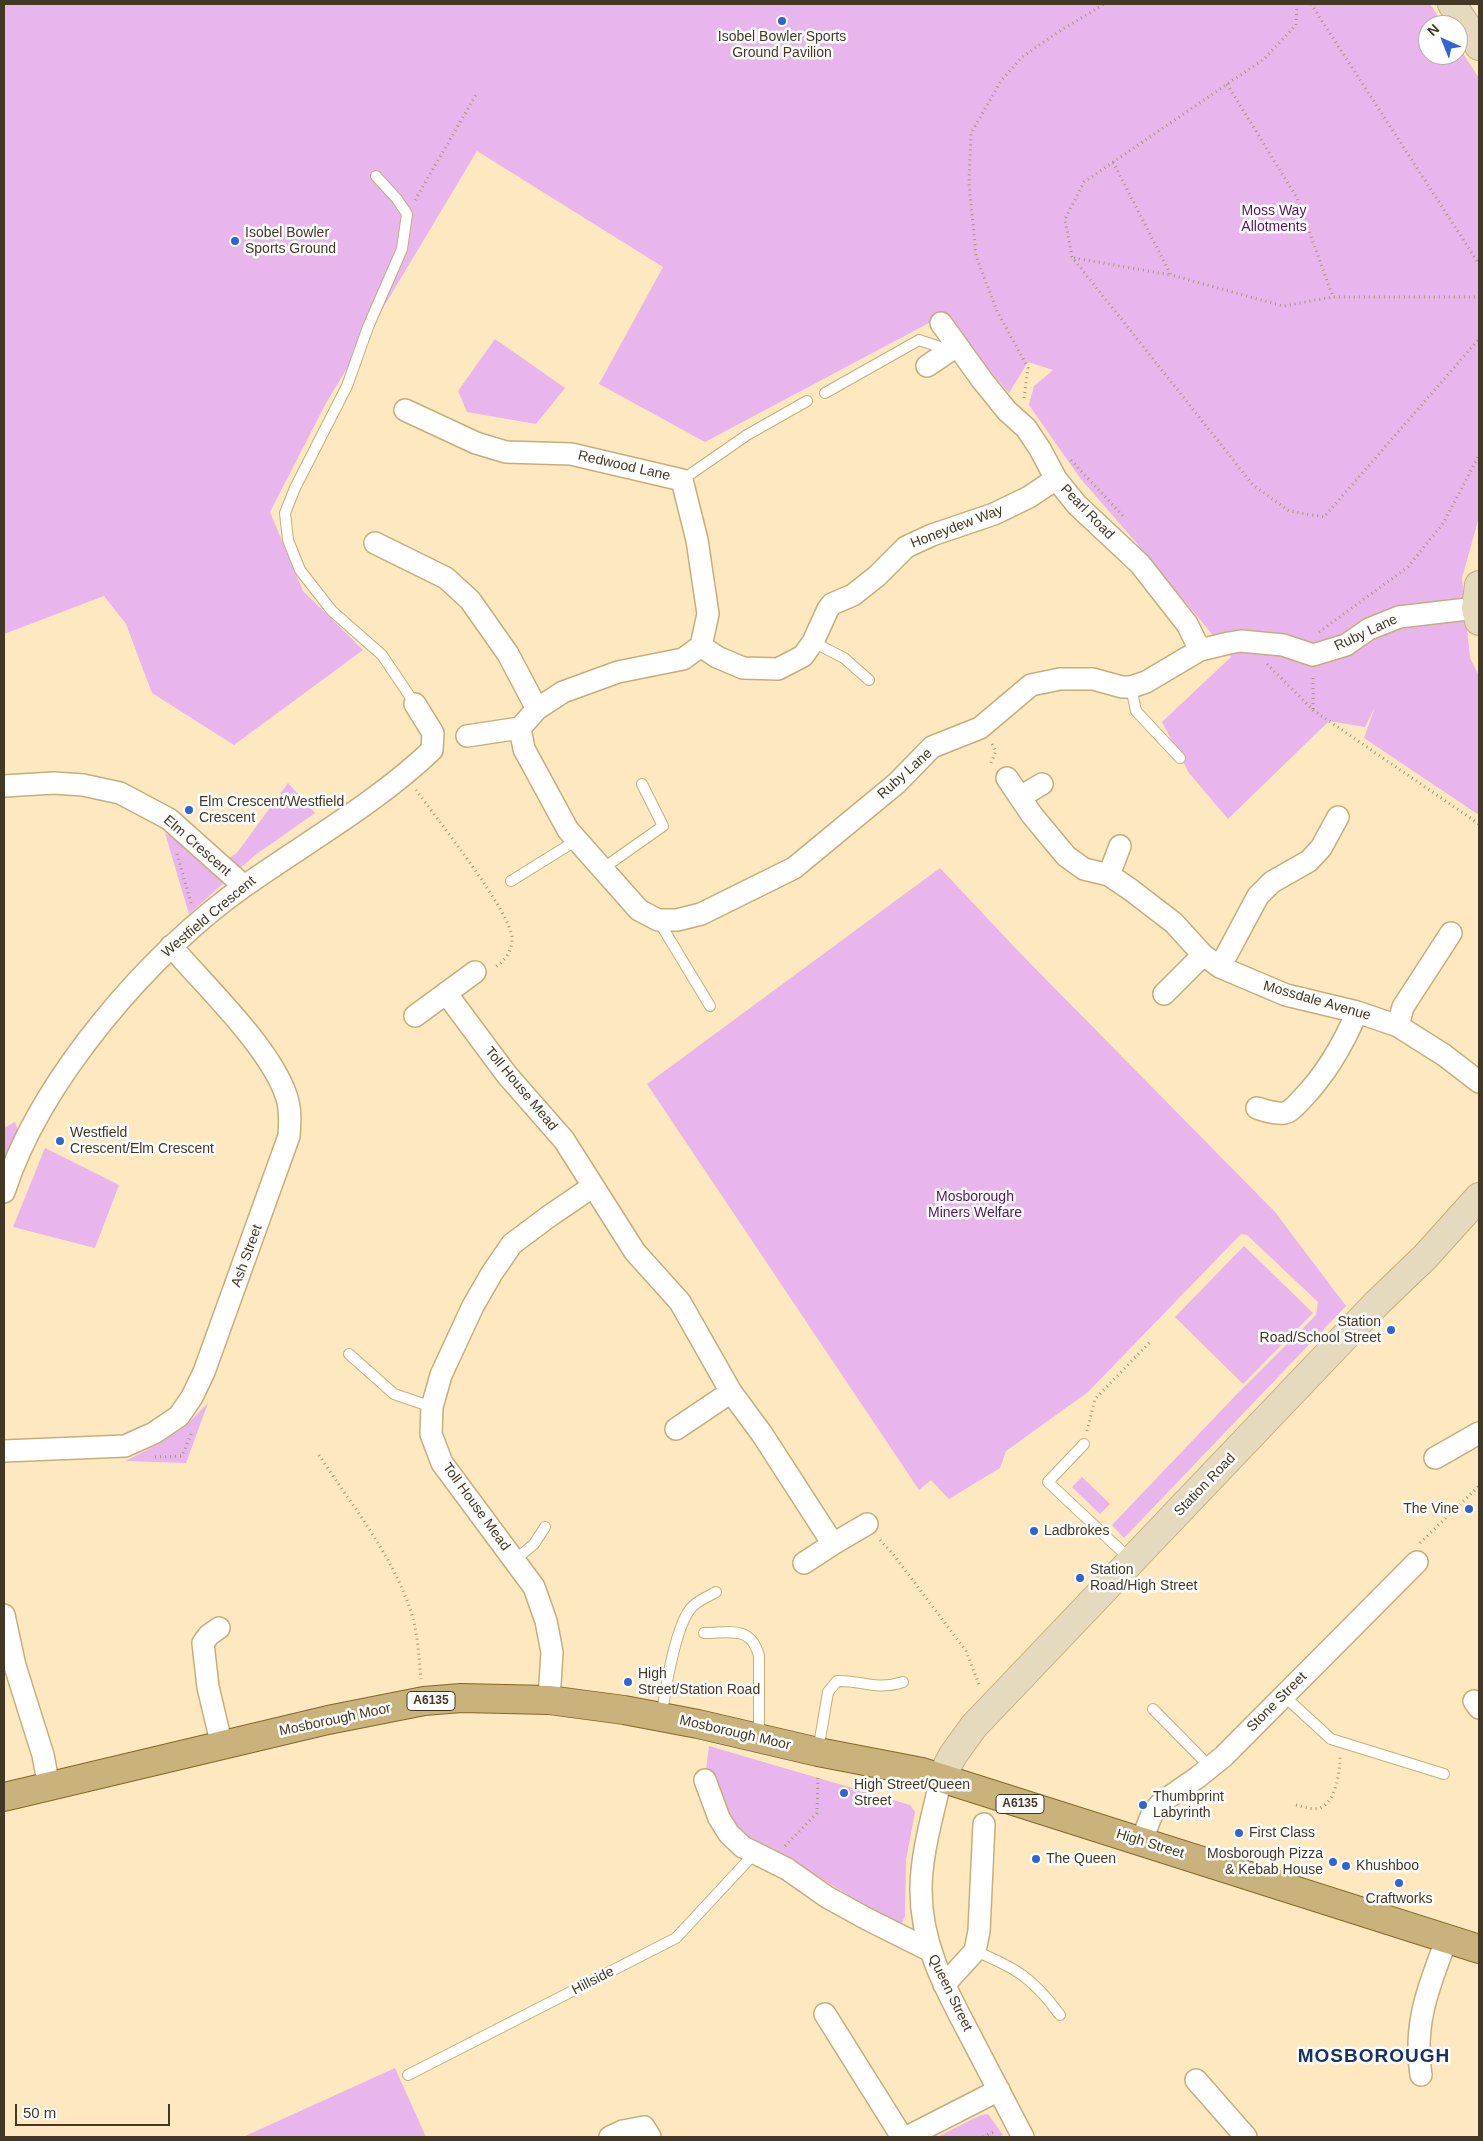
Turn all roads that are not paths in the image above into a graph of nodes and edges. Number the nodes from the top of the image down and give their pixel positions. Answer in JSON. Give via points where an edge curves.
{"nodes":[{"id":1,"x":1452,"y":4,"type":"edge"},
{"id":2,"x":1479,"y":46,"type":"edge"},
{"id":3,"x":376,"y":176,"type":"dead end"},
{"id":4,"x":941,"y":323,"type":"dead end"},
{"id":5,"x":953,"y":348,"type":"junction"},
{"id":6,"x":927,"y":366,"type":"dead end"},
{"id":7,"x":824,"y":393,"type":"dead end"},
{"id":8,"x":807,"y":401,"type":"dead end"},
{"id":9,"x":405,"y":410,"type":"dead end"},
{"id":10,"x":1056,"y":479,"type":"junction"},
{"id":11,"x":682,"y":480,"type":"junction"},
{"id":12,"x":375,"y":543,"type":"dead end"},
{"id":13,"x":1478,"y":604,"type":"edge"},
{"id":14,"x":813,"y":642,"type":"junction"},
{"id":15,"x":701,"y":646,"type":"junction"},
{"id":16,"x":1200,"y":650,"type":"junction"},
{"id":17,"x":869,"y":680,"type":"dead end"},
{"id":18,"x":1132,"y":687,"type":"junction"},
{"id":19,"x":415,"y":704,"type":"joint"},
{"id":20,"x":537,"y":709,"type":"junction"},
{"id":21,"x":520,"y":728,"type":"junction"},
{"id":22,"x":432,"y":741,"type":"junction"},
{"id":23,"x":1180,"y":758,"type":"dead end"},
{"id":24,"x":1007,"y":778,"type":"road end"},
{"id":25,"x":642,"y":784,"type":"dead end"},
{"id":26,"x":1042,"y":784,"type":"dead end"},
{"id":27,"x":4,"y":786,"type":"edge"},
{"id":28,"x":1020,"y":797,"type":"junction"},
{"id":29,"x":1338,"y":817,"type":"dead end"},
{"id":30,"x":577,"y":840,"type":"junction"},
{"id":31,"x":1120,"y":846,"type":"dead end"},
{"id":32,"x":602,"y":869,"type":"junction"},
{"id":33,"x":1109,"y":875,"type":"junction"},
{"id":34,"x":511,"y":881,"type":"dead end"},
{"id":35,"x":244,"y":886,"type":"junction"},
{"id":36,"x":658,"y":920,"type":"junction"},
{"id":37,"x":1451,"y":933,"type":"dead end"},
{"id":38,"x":171,"y":946,"type":"junction"},
{"id":39,"x":1203,"y":954,"type":"junction"},
{"id":40,"x":1220,"y":967,"type":"junction"},
{"id":41,"x":475,"y":972,"type":"road end"},
{"id":42,"x":446,"y":993,"type":"junction"},
{"id":43,"x":1164,"y":994,"type":"dead end"},
{"id":44,"x":710,"y":1006,"type":"dead end"},
{"id":45,"x":1357,"y":1012,"type":"junction"},
{"id":46,"x":415,"y":1016,"type":"dead end"},
{"id":47,"x":1398,"y":1026,"type":"junction"},
{"id":48,"x":1479,"y":1082,"type":"edge"},
{"id":49,"x":1258,"y":1108,"type":"dead end"},
{"id":50,"x":6,"y":1180,"type":"edge"},
{"id":51,"x":592,"y":1187,"type":"junction"},
{"id":52,"x":1477,"y":1204,"type":"edge"},
{"id":53,"x":349,"y":1354,"type":"dead end"},
{"id":54,"x":730,"y":1392,"type":"junction"},
{"id":55,"x":432,"y":1407,"type":"junction"},
{"id":56,"x":676,"y":1429,"type":"dead end"},
{"id":57,"x":1479,"y":1433,"type":"edge"},
{"id":58,"x":1084,"y":1444,"type":"road end"},
{"id":59,"x":4,"y":1451,"type":"edge"},
{"id":60,"x":1434,"y":1458,"type":"dead end"},
{"id":61,"x":867,"y":1524,"type":"road end"},
{"id":62,"x":545,"y":1527,"type":"dead end"},
{"id":63,"x":832,"y":1544,"type":"junction"},
{"id":64,"x":515,"y":1560,"type":"junction"},
{"id":65,"x":1132,"y":1560,"type":"junction"},
{"id":66,"x":1417,"y":1562,"type":"road end"},
{"id":67,"x":804,"y":1563,"type":"dead end"},
{"id":68,"x":716,"y":1592,"type":"dead end"},
{"id":69,"x":4,"y":1615,"type":"edge"},
{"id":70,"x":219,"y":1628,"type":"dead end"},
{"id":71,"x":704,"y":1633,"type":"dead end"},
{"id":72,"x":903,"y":1682,"type":"dead end"},
{"id":73,"x":1284,"y":1696,"type":"junction"},
{"id":74,"x":549,"y":1700,"type":"junction"},
{"id":75,"x":1153,"y":1709,"type":"dead end"},
{"id":76,"x":662,"y":1717,"type":"junction"},
{"id":77,"x":759,"y":1738,"type":"junction"},
{"id":78,"x":222,"y":1746,"type":"junction"},
{"id":79,"x":818,"y":1752,"type":"junction"},
{"id":80,"x":1210,"y":1767,"type":"junction"},
{"id":81,"x":1444,"y":1774,"type":"dead end"},
{"id":82,"x":941,"y":1778,"type":"junction"},
{"id":83,"x":705,"y":1780,"type":"dead end"},
{"id":84,"x":49,"y":1786,"type":"junction"},
{"id":85,"x":4,"y":1797,"type":"edge"},
{"id":86,"x":984,"y":1824,"type":"dead end"},
{"id":87,"x":1141,"y":1842,"type":"junction"},
{"id":88,"x":754,"y":1854,"type":"junction"},
{"id":89,"x":1447,"y":1938,"type":"junction"},
{"id":90,"x":1479,"y":1949,"type":"edge"},
{"id":91,"x":929,"y":1950,"type":"junction"},
{"id":92,"x":975,"y":1951,"type":"junction"},
{"id":93,"x":944,"y":1985,"type":"junction"},
{"id":94,"x":825,"y":2014,"type":"dead end"},
{"id":95,"x":1060,"y":2015,"type":"dead end"},
{"id":96,"x":408,"y":2075,"type":"dead end"},
{"id":97,"x":1421,"y":2075,"type":"dead end"},
{"id":98,"x":1196,"y":2080,"type":"dead end"},
{"id":99,"x":999,"y":2090,"type":"junction"},
{"id":100,"x":610,"y":2137,"type":"edge"},
{"id":101,"x":650,"y":2137,"type":"edge"},
{"id":102,"x":902,"y":2137,"type":"edge"},
{"id":103,"x":907,"y":2137,"type":"edge"},
{"id":104,"x":1023,"y":2137,"type":"edge"},
{"id":105,"x":1246,"y":2137,"type":"edge"}],
"edges":[{"from":1,"to":2,"type":"main road"},
{"from":3,"to":19,"type":"lane","via":[[407,214],[402,248],[347,386],[285,513],[288,540],[300,570],[332,611],[382,655]]},
{"from":4,"to":5,"type":"street","name":"Pearl Road"},
{"from":5,"to":6,"type":"street"},
{"from":5,"to":7,"type":"lane","via":[[919,340]]},
{"from":5,"to":10,"type":"street","name":"Pearl Road","via":[[1007,411],[1026,428]]},
{"from":8,"to":11,"type":"lane","via":[[747,435]]},
{"from":9,"to":11,"type":"street","name":"Redwood Lane","via":[[476,443],[506,452],[571,454]]},
{"from":10,"to":14,"type":"street","name":"Honeydew Way","via":[[994,514],[906,547],[878,576],[853,595],[832,604]]},
{"from":10,"to":16,"type":"street","name":"Pearl Road","via":[[1077,505],[1140,564],[1187,624]]},
{"from":11,"to":15,"type":"street","name":"Redwood Lane","via":[[697,540],[708,614]]},
{"from":12,"to":20,"type":"street","via":[[446,578],[470,600],[508,654]]},
{"from":13,"to":16,"type":"street","name":"Ruby Lane","via":[[1399,617],[1369,629],[1346,645],[1313,655],[1282,645],[1241,641]]},
{"from":14,"to":15,"type":"street","name":"Honeydew Way","via":[[802,656],[778,669],[743,668],[717,658]]},
{"from":14,"to":17,"type":"lane","via":[[844,658]]},
{"from":15,"to":20,"type":"street","via":[[683,659],[618,672],[563,692]]},
{"from":16,"to":18,"type":"street"},
{"from":18,"to":23,"type":"lane","via":[[1136,711]]},
{"from":18,"to":36,"type":"street","name":"Ruby Lane","via":[[1093,679],[1060,679],[1031,685],[980,728],[932,747],[897,782],[794,868],[701,914],[677,920]]},
{"from":19,"to":22,"type":"street","via":[[433,733]]},
{"from":20,"to":21,"type":"street"},
{"from":21,"to":22,"type":"street"},
{"from":21,"to":30,"type":"street","via":[[524,748],[568,830]]},
{"from":22,"to":35,"type":"street","name":"Westfield Crescent","via":[[432,750],[405,775]]},
{"from":24,"to":28,"type":"street","name":"Mossdale Avenue"},
{"from":25,"to":32,"type":"lane","via":[[663,826]]},
{"from":26,"to":28,"type":"street"},
{"from":27,"to":35,"type":"street","name":"Elm Crescent","via":[[54,783],[120,793],[170,818]]},
{"from":28,"to":33,"type":"street","name":"Mossdale Avenue","via":[[1066,856],[1084,869]]},
{"from":29,"to":40,"type":"street","via":[[1321,848],[1309,861],[1272,882],[1258,896]]},
{"from":30,"to":32,"type":"street"},
{"from":30,"to":34,"type":"lane"},
{"from":31,"to":33,"type":"street"},
{"from":32,"to":36,"type":"street","via":[[639,910]]},
{"from":33,"to":39,"type":"street","name":"Mossdale Avenue","via":[[1174,923]]},
{"from":35,"to":38,"type":"street","name":"Westfield Crescent"},
{"from":36,"to":44,"type":"lane"},
{"from":37,"to":47,"type":"street","via":[[1403,1007]]},
{"from":38,"to":50,"type":"street","name":"Westfield Crescent","via":[[116,1006],[76,1057],[36,1120]]},
{"from":38,"to":59,"type":"street","name":"Ash Street","via":[[258,1047],[278,1077],[287,1096],[291,1120],[289,1136],[204,1372],[180,1416],[154,1433],[124,1446]]},
{"from":39,"to":40,"type":"street","name":"Mossdale Avenue"},
{"from":39,"to":43,"type":"street"},
{"from":40,"to":45,"type":"street","name":"Mossdale Avenue","via":[[1286,995]]},
{"from":41,"to":42,"type":"street"},
{"from":42,"to":46,"type":"street"},
{"from":42,"to":51,"type":"street","name":"Toll House Mead","via":[[507,1075],[564,1140]]},
{"from":45,"to":47,"type":"street","name":"Mossdale Avenue"},
{"from":45,"to":49,"type":"street","via":[[1336,1057],[1320,1081],[1296,1106],[1286,1113]]},
{"from":47,"to":48,"type":"street","name":"Mossdale Avenue"},
{"from":51,"to":54,"type":"street","name":"Toll House Mead","via":[[635,1252],[680,1302]]},
{"from":51,"to":55,"type":"street","name":"Toll House Mead","via":[[512,1244],[473,1306],[441,1375]]},
{"from":52,"to":65,"type":"main road","name":"Station Road","via":[[1377,1303]]},
{"from":53,"to":55,"type":"lane","via":[[394,1394]]},
{"from":54,"to":56,"type":"street"},
{"from":54,"to":63,"type":"street","name":"Toll House Mead","via":[[762,1434]]},
{"from":55,"to":64,"type":"street","name":"Toll House Mead","via":[[431,1434],[442,1463]]},
{"from":57,"to":60,"type":"street"},
{"from":58,"to":65,"type":"lane","via":[[1048,1482]]},
{"from":61,"to":63,"type":"street"},
{"from":62,"to":64,"type":"lane","via":[[534,1544]]},
{"from":63,"to":67,"type":"street"},
{"from":64,"to":74,"type":"street","name":"Toll House Mead","via":[[534,1587],[546,1621],[552,1652]]},
{"from":65,"to":82,"type":"main road","name":"Station Road","via":[[965,1737]]},
{"from":66,"to":73,"type":"street","name":"Stone Street"},
{"from":68,"to":76,"type":"lane","via":[[692,1607],[676,1642]]},
{"from":69,"to":84,"type":"street"},
{"from":70,"to":78,"type":"street","via":[[203,1643],[208,1687]]},
{"from":71,"to":77,"type":"lane","via":[[744,1633],[756,1645],[759,1656]]},
{"from":72,"to":79,"type":"lane","via":[[889,1687],[874,1687],[837,1681],[828,1692]]},
{"from":73,"to":80,"type":"street","name":"Stone Street"},
{"from":73,"to":81,"type":"lane","via":[[1331,1738]]},
{"from":74,"to":76,"type":"main road","name":"Mosborough Moor","number":"A6135"},
{"from":74,"to":78,"type":"main road","name":"Mosborough Moor","number":"A6135","via":[[462,1698],[424,1701]]},
{"from":75,"to":80,"type":"lane"},
{"from":76,"to":77,"type":"main road","name":"Mosborough Moor","number":"A6135"},
{"from":77,"to":79,"type":"main road","name":"Mosborough Moor","number":"A6135"},
{"from":78,"to":84,"type":"main road","name":"Mosborough Moor","number":"A6135"},
{"from":79,"to":82,"type":"main road","name":"High Street","number":"A6135"},
{"from":80,"to":87,"type":"street","name":"Stone Street","via":[[1162,1802],[1152,1814]]},
{"from":82,"to":87,"type":"main road","name":"High Street","number":"A6135"},
{"from":82,"to":91,"type":"street","name":"Queen Street","via":[[924,1856],[921,1889],[922,1916]]},
{"from":83,"to":88,"type":"street","via":[[719,1818],[729,1834]]},
{"from":84,"to":85,"type":"main road","name":"Mosborough Moor","number":"A6135"},
{"from":86,"to":92,"type":"street","via":[[979,1931]]},
{"from":87,"to":89,"type":"main road","name":"High Street","number":"A6135"},
{"from":88,"to":91,"type":"street","via":[[787,1869],[867,1920]]},
{"from":88,"to":96,"type":"lane","name":"Hillside","via":[[676,1938]]},
{"from":89,"to":90,"type":"main road","name":"High Street","number":"A6135"},
{"from":89,"to":97,"type":"street","via":[[1424,2000],[1419,2044]]},
{"from":91,"to":93,"type":"street","name":"Queen Street"},
{"from":92,"to":93,"type":"street"},
{"from":92,"to":95,"type":"lane","via":[[1011,1966],[1027,1978],[1047,1996]]},
{"from":93,"to":99,"type":"street","name":"Queen Street"},
{"from":94,"to":102,"type":"street"},
{"from":98,"to":105,"type":"street"},
{"from":99,"to":103,"type":"street"},
{"from":99,"to":104,"type":"street","name":"Queen Street"},
{"from":100,"to":101,"type":"street","via":[[644,2127]]}]}
